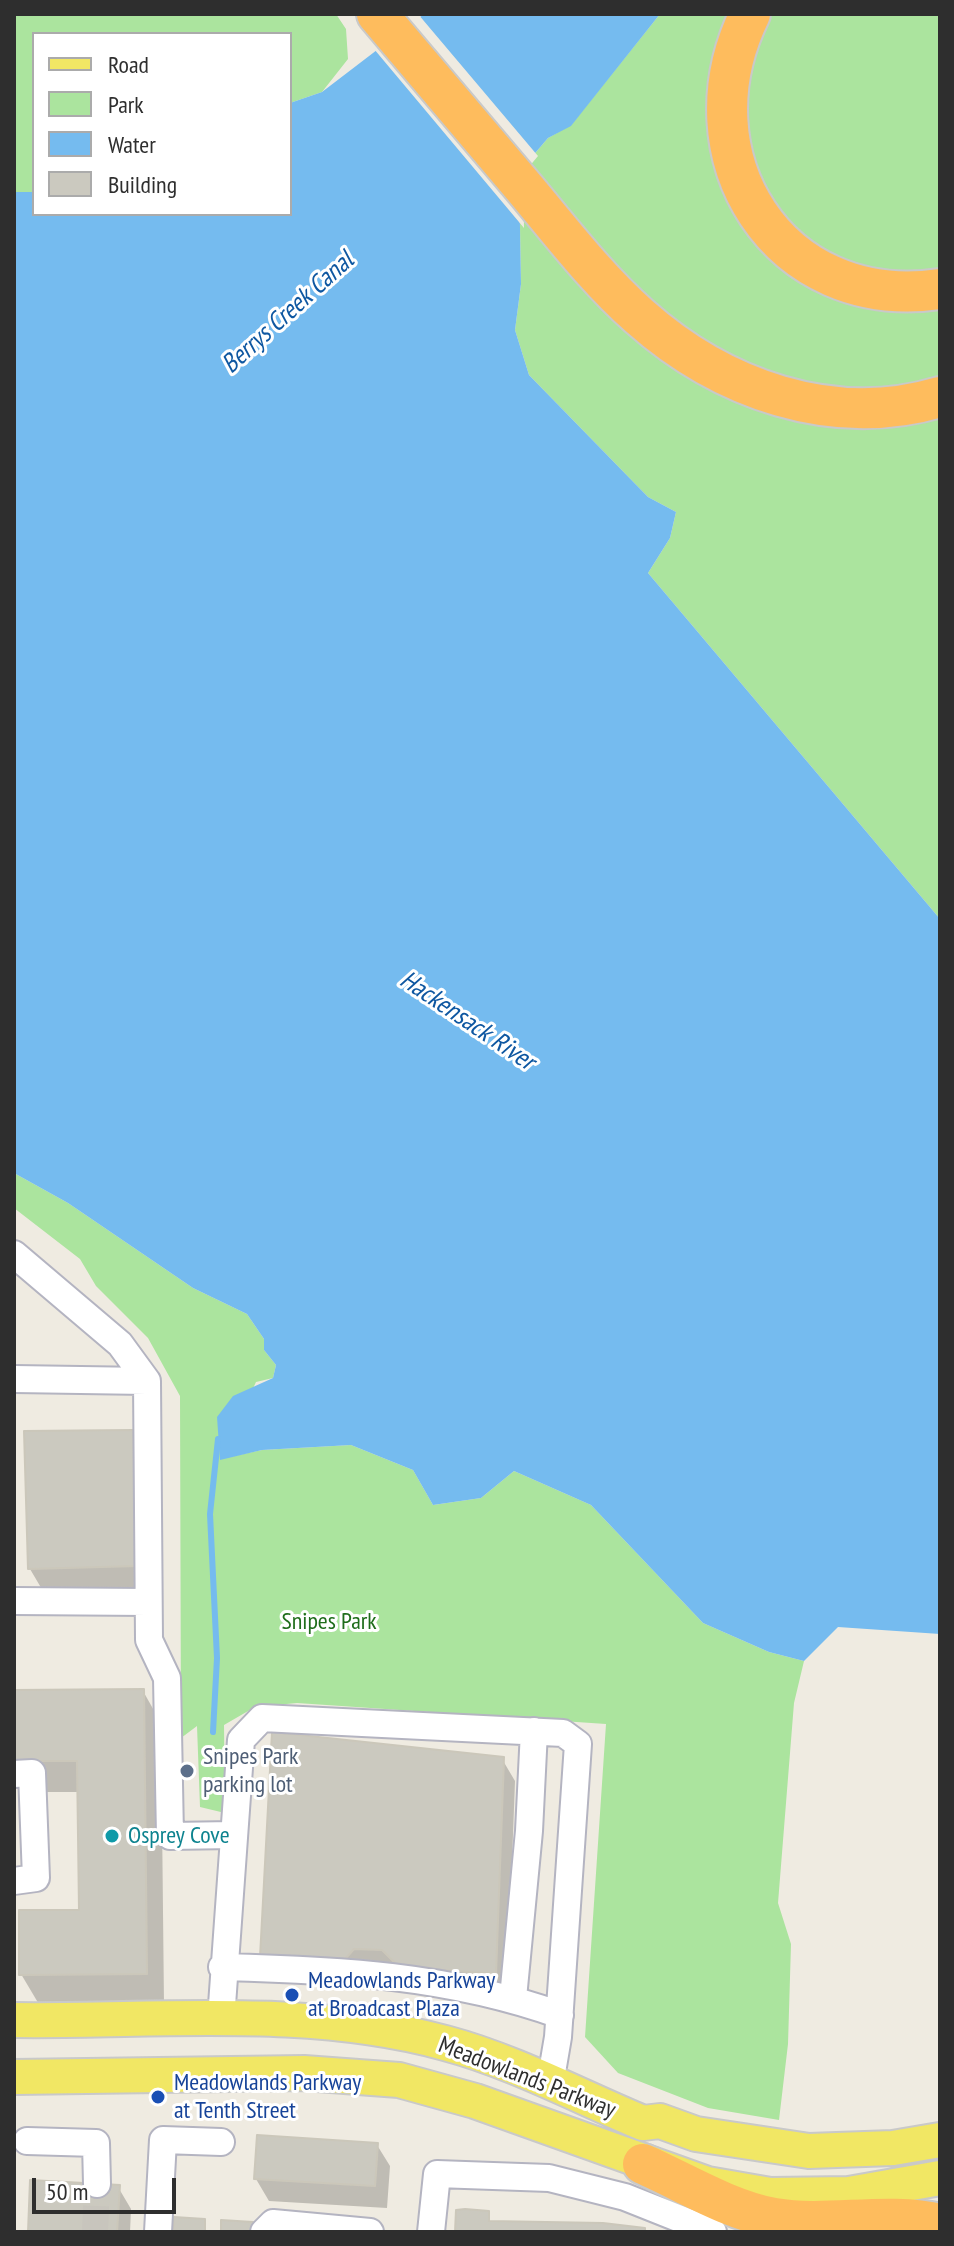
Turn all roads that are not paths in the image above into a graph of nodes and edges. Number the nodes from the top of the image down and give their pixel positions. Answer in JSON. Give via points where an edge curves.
{"nodes":[{"id":1,"x":377,"y":14,"type":"edge"},
{"id":2,"x":750,"y":14,"type":"edge"},
{"id":3,"x":940,"y":289,"type":"edge"},
{"id":4,"x":940,"y":397,"type":"edge"},
{"id":5,"x":14,"y":1254,"type":"edge"},
{"id":6,"x":14,"y":1379,"type":"edge"},
{"id":7,"x":147,"y":1381,"type":"junction"},
{"id":8,"x":14,"y":1601,"type":"edge"},
{"id":9,"x":148,"y":1602,"type":"junction"},
{"id":10,"x":534,"y":1731,"type":"junction"},
{"id":11,"x":14,"y":1774,"type":"edge"},
{"id":12,"x":530,"y":1813,"type":"junction"},
{"id":13,"x":572,"y":1819,"type":"junction"},
{"id":14,"x":233,"y":1835,"type":"junction"},
{"id":15,"x":14,"y":1881,"type":"edge"},
{"id":16,"x":222,"y":1967,"type":"junction"},
{"id":17,"x":513,"y":1998,"type":"junction"},
{"id":18,"x":560,"y":2015,"type":"junction"},
{"id":19,"x":221,"y":2019,"type":"junction"},
{"id":20,"x":14,"y":2020,"type":"edge"},
{"id":21,"x":14,"y":2077,"type":"edge"},
{"id":22,"x":550,"y":2084,"type":"junction"},
{"id":23,"x":643,"y":2123,"type":"junction"},
{"id":24,"x":940,"y":2140,"type":"edge"},
{"id":25,"x":27,"y":2141,"type":"dead end"},
{"id":26,"x":221,"y":2142,"type":"dead end"},
{"id":27,"x":940,"y":2158,"type":"edge"},
{"id":28,"x":643,"y":2164,"type":"junction"},
{"id":29,"x":940,"y":2178,"type":"edge"},
{"id":30,"x":97,"y":2184,"type":"tunnel mouth"},
{"id":31,"x":940,"y":2224,"type":"edge"},
{"id":32,"x":158,"y":2232,"type":"edge"},
{"id":33,"x":264,"y":2232,"type":"edge"},
{"id":34,"x":370,"y":2232,"type":"edge"},
{"id":35,"x":431,"y":2232,"type":"edge"},
{"id":36,"x":713,"y":2232,"type":"edge"}],
"edges":[{"from":1,"to":4,"type":"highway","via":[[595,271],[681,350],[781,398],[836,409],[891,408]]},
{"from":2,"to":3,"type":"highway","via":[[726,86],[729,146],[753,207],[808,262],[867,287]]},
{"from":5,"to":7,"type":"lane","via":[[120,1344]]},
{"from":6,"to":7,"type":"lane"},
{"from":7,"to":9,"type":"lane"},
{"from":8,"to":9,"type":"lane"},
{"from":9,"to":14,"type":"lane","via":[[149,1640],[167,1678],[170,1836]]},
{"from":10,"to":12,"type":"lane"},
{"from":10,"to":13,"type":"lane","via":[[563,1733],[578,1744]]},
{"from":10,"to":14,"type":"lane","via":[[262,1718],[241,1740]]},
{"from":11,"to":15,"type":"lane","via":[[32,1773],[36,1878]]},
{"from":12,"to":13,"type":"lane"},
{"from":12,"to":17,"type":"lane"},
{"from":13,"to":18,"type":"lane"},
{"from":14,"to":16,"type":"lane"},
{"from":16,"to":17,"type":"lane","via":[[380,1974]]},
{"from":16,"to":19,"type":"lane"},
{"from":17,"to":18,"type":"lane"},
{"from":18,"to":22,"type":"lane"},
{"from":19,"to":20,"type":"main road","name":"Meadowlands Parkway"},
{"from":19,"to":22,"type":"main road","name":"Meadowlands Parkway","via":[[365,2027],[445,2043]]},
{"from":21,"to":28,"type":"main road","name":"Meadowlands Parkway","via":[[304,2073],[399,2080],[475,2101]]},
{"from":22,"to":23,"type":"main road","name":"Meadowlands Parkway"},
{"from":23,"to":24,"type":"main road","name":"Meadowlands Parkway","via":[[660,2121],[696,2134],[809,2151],[893,2148]]},
{"from":23,"to":27,"type":"main road","via":[[654,2136],[694,2151],[807,2171],[898,2167]]},
{"from":25,"to":30,"type":"lane","via":[[96,2143]]},
{"from":26,"to":32,"type":"lane","via":[[163,2140]]},
{"from":28,"to":29,"type":"main road","name":"Meadowlands Parkway","via":[[707,2184],[770,2195],[859,2193]]},
{"from":28,"to":31,"type":"highway","via":[[774,2218],[905,2218]]},
{"from":33,"to":34,"type":"lane","via":[[273,2223]]},
{"from":35,"to":36,"type":"lane","via":[[437,2174],[549,2178],[625,2197]]}]}
